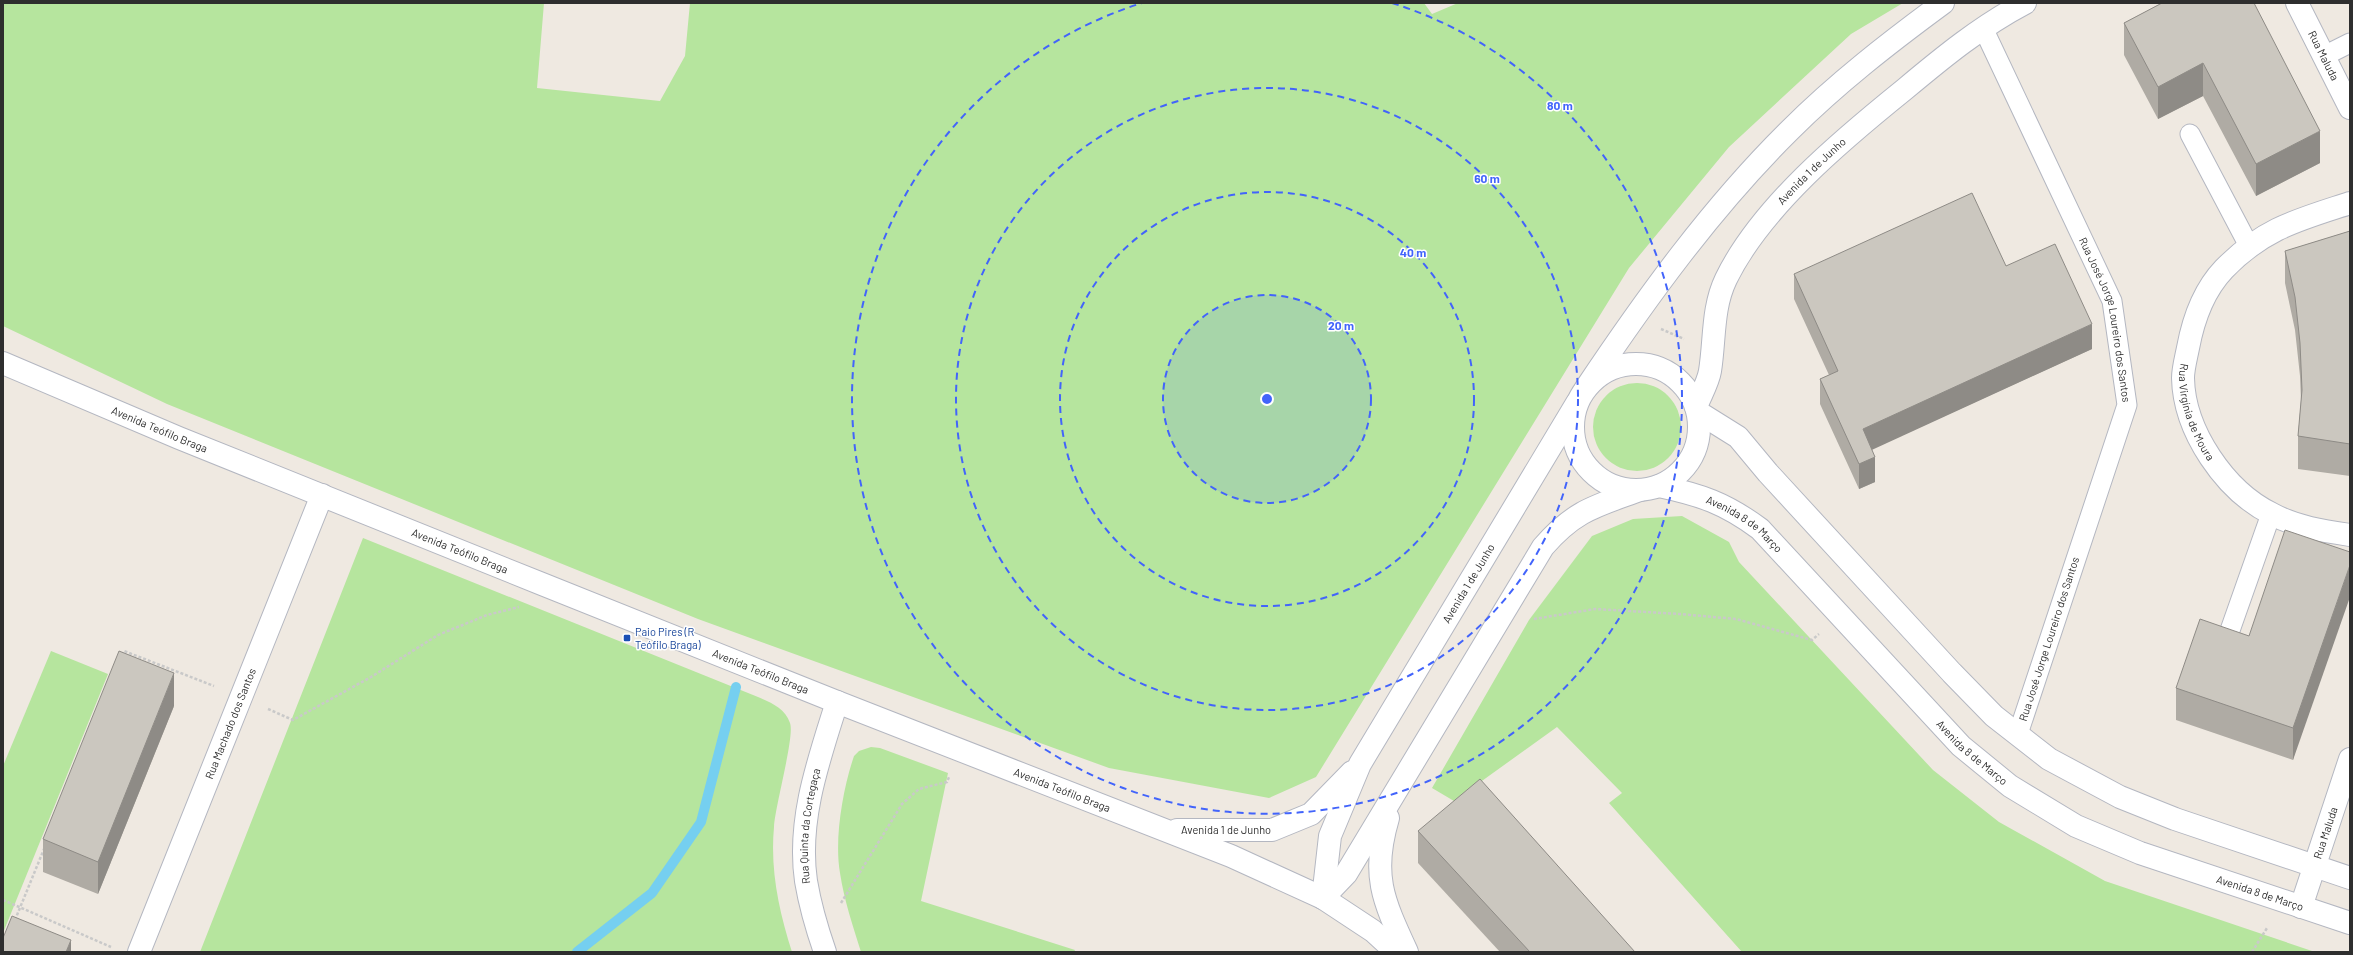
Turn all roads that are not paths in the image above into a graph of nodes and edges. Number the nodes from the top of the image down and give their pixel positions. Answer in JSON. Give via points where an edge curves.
{"nodes":[{"id":1,"x":1943,"y":3,"type":"edge"},
{"id":2,"x":2025,"y":3,"type":"edge"},
{"id":3,"x":2297,"y":3,"type":"edge"},
{"id":4,"x":1984,"y":30,"type":"junction"},
{"id":5,"x":2350,"y":43,"type":"edge"},
{"id":6,"x":2324,"y":56,"type":"junction"},
{"id":7,"x":2350,"y":108,"type":"edge"},
{"id":8,"x":2190,"y":134,"type":"dead end"},
{"id":9,"x":2350,"y":202,"type":"edge"},
{"id":10,"x":2250,"y":246,"type":"junction"},
{"id":11,"x":3,"y":363,"type":"edge"},
{"id":12,"x":1582,"y":395,"type":"junction"},
{"id":13,"x":1697,"y":410,"type":"junction"},
{"id":14,"x":1649,"y":488,"type":"junction"},
{"id":15,"x":322,"y":495,"type":"junction"},
{"id":16,"x":2271,"y":514,"type":"junction"},
{"id":17,"x":2350,"y":535,"type":"edge"},
{"id":18,"x":2228,"y":636,"type":"edge"},
{"id":19,"x":837,"y":702,"type":"junction"},
{"id":20,"x":2018,"y":734,"type":"junction"},
{"id":21,"x":2350,"y":759,"type":"edge"},
{"id":22,"x":1360,"y":764,"type":"junction"},
{"id":23,"x":1397,"y":788,"type":"junction"},
{"id":24,"x":1164,"y":830,"type":"junction"},
{"id":25,"x":2315,"y":866,"type":"junction"},
{"id":26,"x":2350,"y":878,"type":"edge"},
{"id":27,"x":1323,"y":898,"type":"junction"},
{"id":28,"x":2301,"y":907,"type":"junction"},
{"id":29,"x":2350,"y":923,"type":"edge"},
{"id":30,"x":822,"y":945,"type":"edge"},
{"id":31,"x":139,"y":952,"type":"edge"},
{"id":32,"x":1396,"y":952,"type":"edge"},
{"id":33,"x":1407,"y":952,"type":"edge"}],
"edges":[{"from":1,"to":12,"type":"street","name":"Avenida 1 de Junho","via":[[1849,76],[1790,130],[1733,190],[1635,318]]},
{"from":2,"to":4,"type":"street","name":"Avenida 1 de Junho"},
{"from":3,"to":6,"type":"street","name":"Rua Maluda"},
{"from":4,"to":13,"type":"street","name":"Avenida 1 de Junho","via":[[1955,48],[1847,135],[1775,208],[1743,247],[1725,280],[1717,306],[1710,372]]},
{"from":4,"to":20,"type":"lane","name":"Rua José Jorge Loureiro dos Santos","via":[[2112,301],[2127,405]]},
{"from":5,"to":6,"type":"lane"},
{"from":6,"to":7,"type":"street","name":"Rua Maluda"},
{"from":8,"to":10,"type":"lane"},
{"from":9,"to":10,"type":"street","name":"Rua Virgínia de Moura","via":[[2287,223]]},
{"from":10,"to":16,"type":"street","name":"Rua Virgínia de Moura","via":[[2222,270],[2202,301],[2190,334],[2183,378],[2191,420],[2211,458],[2227,480],[2248,499]]},
{"from":11,"to":15,"type":"street","name":"Avenida Teófilo Braga","via":[[178,438]]},
{"from":12,"to":13,"type":"street","via":[[1599,375],[1614,368],[1632,364],[1649,365],[1666,371],[1680,382],[1691,396]]},
{"from":12,"to":14,"type":"street","via":[[1573,419],[1573,438],[1579,455],[1590,471],[1604,482],[1622,489]]},
{"from":12,"to":22,"type":"street","name":"Avenida 1 de Junho"},
{"from":13,"to":14,"type":"street","via":[[1700,430],[1696,448],[1688,464],[1675,478]]},
{"from":13,"to":20,"type":"street","via":[[1738,437],[1952,673],[1994,716]]},
{"from":14,"to":23,"type":"street","via":[[1587,509],[1560,528],[1543,547]]},
{"from":14,"to":28,"type":"street","name":"Avenida 8 de Março","via":[[1692,493],[1712,500],[1735,511],[1760,529],[1961,746],[2010,786],[2076,826],[2140,853]]},
{"from":15,"to":19,"type":"street","name":"Avenida Teófilo Braga"},
{"from":15,"to":31,"type":"street","name":"Rua Machado dos Santos"},
{"from":16,"to":17,"type":"street","name":"Rua Virgínia de Moura","via":[[2296,525]]},
{"from":16,"to":18,"type":"lane"},
{"from":19,"to":24,"type":"street","name":"Avenida Teófilo Braga"},
{"from":19,"to":30,"type":"street","name":"Rua Quinta da Cortegaça","via":[[814,778],[804,844],[806,879]]},
{"from":20,"to":25,"type":"street","via":[[2049,760],[2120,797],[2175,819]]},
{"from":21,"to":25,"type":"street","name":"Rua Maluda"},
{"from":22,"to":24,"type":"street","name":"Avenida 1 de Junho","via":[[1311,814],[1272,830]]},
{"from":22,"to":27,"type":"street","name":"Avenida 1 de Junho","via":[[1330,836]]},
{"from":23,"to":27,"type":"street","via":[[1346,874]]},
{"from":23,"to":33,"type":"street","via":[[1380,844],[1380,879],[1388,910]]},
{"from":24,"to":27,"type":"street","name":"Avenida Teófilo Braga","via":[[1231,856]]},
{"from":25,"to":26,"type":"street"},
{"from":25,"to":28,"type":"street","name":"Rua Maluda"},
{"from":27,"to":32,"type":"street","name":"Avenida Teófilo Braga","via":[[1373,931]]},
{"from":28,"to":29,"type":"street","name":"Avenida 8 de Março"}]}
